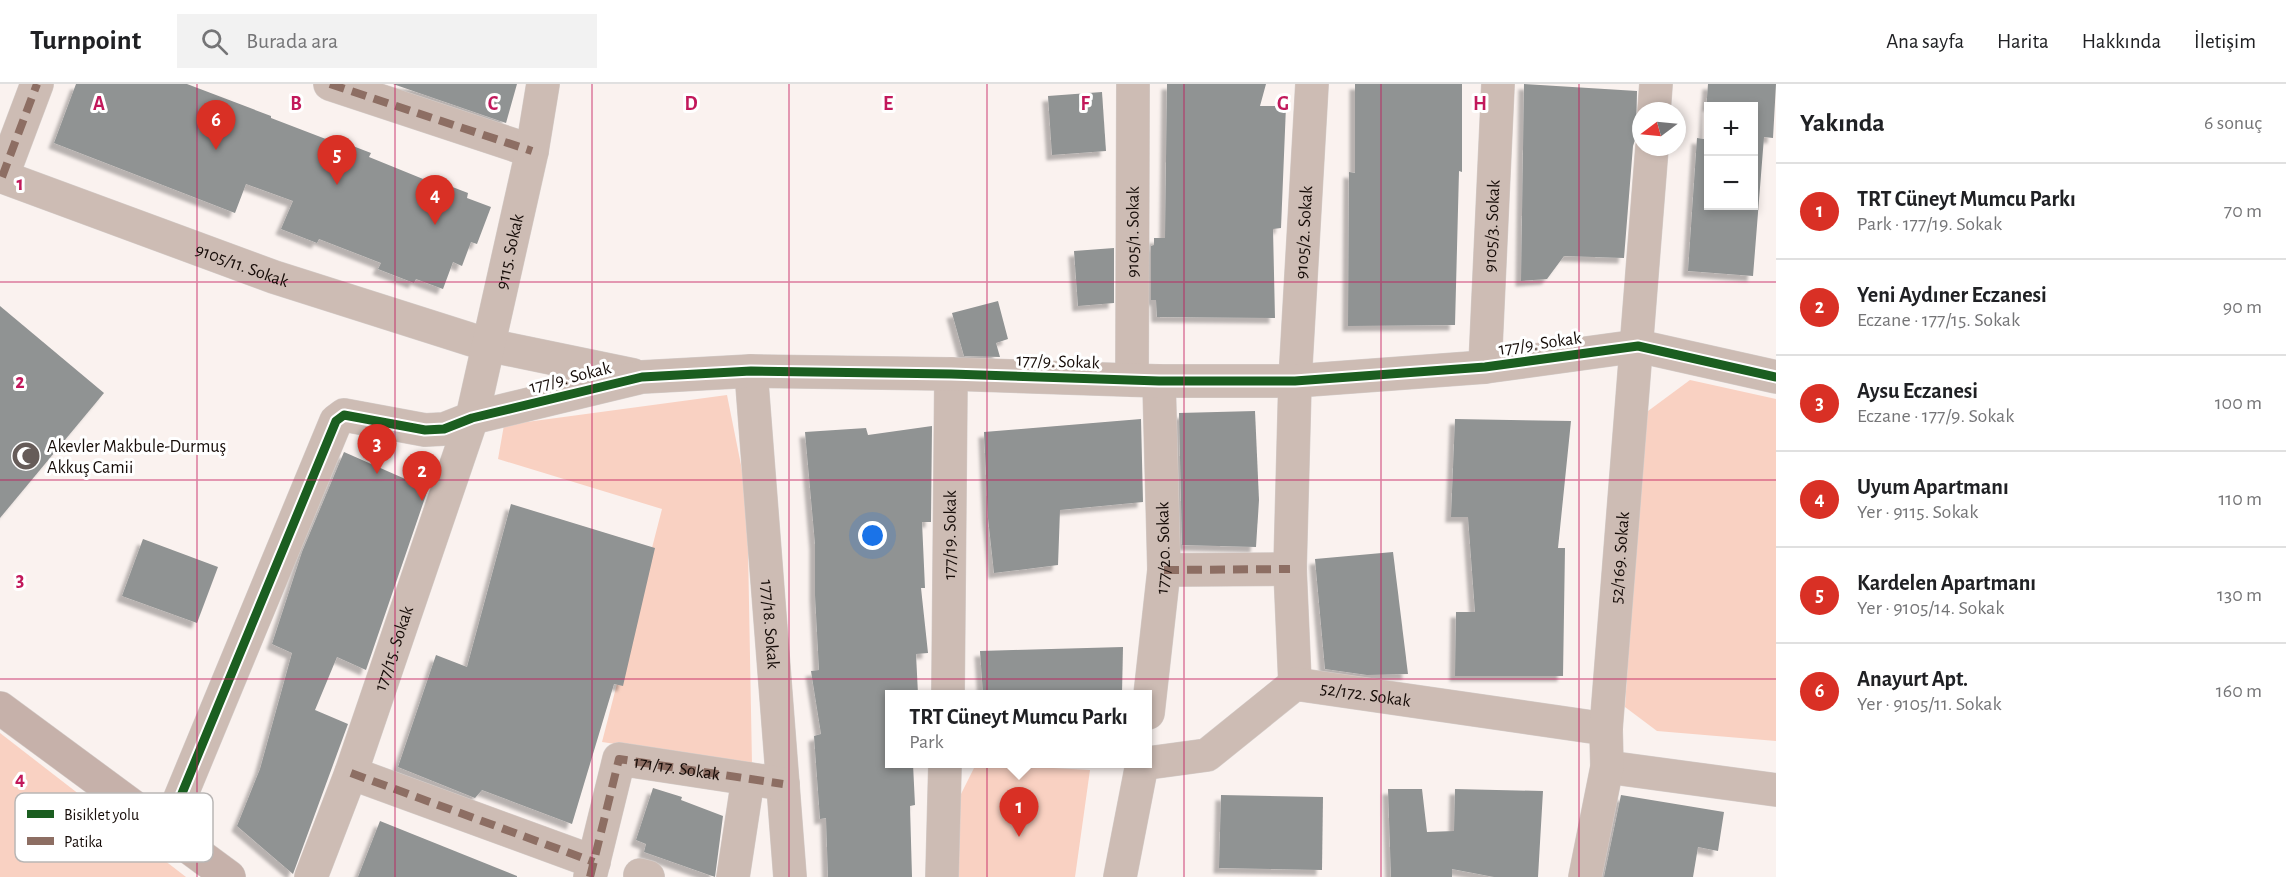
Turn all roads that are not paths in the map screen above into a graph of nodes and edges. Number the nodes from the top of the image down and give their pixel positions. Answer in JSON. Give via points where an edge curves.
{"nodes":[{"id":1,"x":37,"y":84,"type":"edge"},
{"id":2,"x":330,"y":84,"type":"edge"},
{"id":3,"x":543,"y":84,"type":"edge"},
{"id":4,"x":1133,"y":84,"type":"edge"},
{"id":5,"x":1312,"y":84,"type":"edge"},
{"id":6,"x":1498,"y":84,"type":"edge"},
{"id":7,"x":1656,"y":84,"type":"edge"},
{"id":8,"x":1655,"y":102,"type":"edge"},
{"id":9,"x":532,"y":151,"type":"junction"},
{"id":10,"x":1651,"y":156,"type":"edge"},
{"id":11,"x":1,"y":177,"type":"edge"},
{"id":12,"x":488,"y":345,"type":"junction"},
{"id":13,"x":1638,"y":346,"type":"junction"},
{"id":14,"x":1485,"y":367,"type":"junction"},
{"id":15,"x":751,"y":371,"type":"junction"},
{"id":16,"x":951,"y":374,"type":"junction"},
{"id":17,"x":642,"y":377,"type":"junction"},
{"id":18,"x":1776,"y":377,"type":"edge"},
{"id":19,"x":1145,"y":381,"type":"junction"},
{"id":20,"x":1295,"y":381,"type":"junction"},
{"id":21,"x":472,"y":418,"type":"junction"},
{"id":22,"x":1290,"y":569,"type":"junction"},
{"id":23,"x":1164,"y":570,"type":"junction"},
{"id":24,"x":1295,"y":684,"type":"junction"},
{"id":25,"x":948,"y":690,"type":"edge"},
{"id":26,"x":1151,"y":690,"type":"edge"},
{"id":27,"x":0,"y":708,"type":"edge"},
{"id":28,"x":1606,"y":729,"type":"junction"},
{"id":29,"x":1152,"y":762,"type":"edge"},
{"id":30,"x":1607,"y":767,"type":"junction"},
{"id":31,"x":945,"y":768,"type":"edge"},
{"id":32,"x":1142,"y":768,"type":"edge"},
{"id":33,"x":351,"y":773,"type":"junction"},
{"id":34,"x":748,"y":778,"type":"junction"},
{"id":35,"x":783,"y":784,"type":"junction"},
{"id":36,"x":1776,"y":790,"type":"edge"},
{"id":37,"x":114,"y":793,"type":"edge"},
{"id":38,"x":182,"y":793,"type":"edge"},
{"id":39,"x":208,"y":862,"type":"edge"},
{"id":40,"x":592,"y":870,"type":"edge"},
{"id":41,"x":229,"y":877,"type":"edge"},
{"id":42,"x":311,"y":877,"type":"edge"},
{"id":43,"x":733,"y":877,"type":"edge"},
{"id":44,"x":789,"y":877,"type":"edge"},
{"id":45,"x":942,"y":877,"type":"edge"},
{"id":46,"x":1120,"y":877,"type":"edge"},
{"id":47,"x":1585,"y":877,"type":"edge"}],
"edges":[{"from":1,"to":11,"type":"street"},
{"from":2,"to":9,"type":"street"},
{"from":3,"to":9,"type":"street","name":"9115. Sokak"},
{"from":4,"to":19,"type":"street","name":"9105/1. Sokak"},
{"from":5,"to":20,"type":"street","name":"9105/2. Sokak"},
{"from":6,"to":14,"type":"street","name":"9105/3. Sokak"},
{"from":7,"to":8,"type":"street"},
{"from":9,"to":12,"type":"street","name":"9115. Sokak"},
{"from":10,"to":13,"type":"street","name":"52/169. Sokak"},
{"from":11,"to":12,"type":"street","name":"9105/11. Sokak","via":[[274,277]]},
{"from":12,"to":17,"type":"street","name":"177/9. Sokak"},
{"from":12,"to":21,"type":"street","name":"9115. Sokak"},
{"from":13,"to":14,"type":"street","name":"177/9. Sokak"},
{"from":13,"to":18,"type":"street","name":"177/9. Sokak"},
{"from":13,"to":28,"type":"street","name":"52/169. Sokak"},
{"from":14,"to":20,"type":"street","name":"177/9. Sokak"},
{"from":15,"to":16,"type":"street","name":"177/9. Sokak"},
{"from":15,"to":17,"type":"street","name":"177/9. Sokak"},
{"from":15,"to":35,"type":"street","name":"177/18. Sokak"},
{"from":16,"to":19,"type":"street","name":"177/9. Sokak"},
{"from":16,"to":25,"type":"street","name":"177/19. Sokak"},
{"from":17,"to":21,"type":"street","name":"177/9. Sokak"},
{"from":19,"to":20,"type":"street","name":"177/9. Sokak"},
{"from":19,"to":23,"type":"street","name":"177/20. Sokak"},
{"from":20,"to":22,"type":"street","name":"9105/2. Sokak"},
{"from":21,"to":33,"type":"street","name":"177/15. Sokak"},
{"from":21,"to":38,"type":"street","name":"177/9. Sokak","via":[[430,430],[342,416],[336,421]]},
{"from":22,"to":23,"type":"street"},
{"from":22,"to":24,"type":"street","name":"9105/2. Sokak"},
{"from":23,"to":26,"type":"street","name":"177/20. Sokak"},
{"from":24,"to":28,"type":"street","name":"52/172. Sokak"},
{"from":24,"to":29,"type":"street","name":"52/172. Sokak","via":[[1207,755]]},
{"from":27,"to":37,"type":"main road"},
{"from":28,"to":30,"type":"street","name":"52/169. Sokak"},
{"from":30,"to":36,"type":"street"},
{"from":30,"to":47,"type":"street","name":"52/169. Sokak"},
{"from":31,"to":45,"type":"street"},
{"from":32,"to":46,"type":"street"},
{"from":33,"to":40,"type":"street"},
{"from":33,"to":42,"type":"street","name":"177/15. Sokak"},
{"from":34,"to":35,"type":"street","name":"171/17. Sokak"},
{"from":34,"to":40,"type":"street","name":"171/17. Sokak","via":[[619,759]]},
{"from":34,"to":43,"type":"street"},
{"from":35,"to":44,"type":"street","name":"177/18. Sokak"},
{"from":39,"to":41,"type":"main road"}]}
